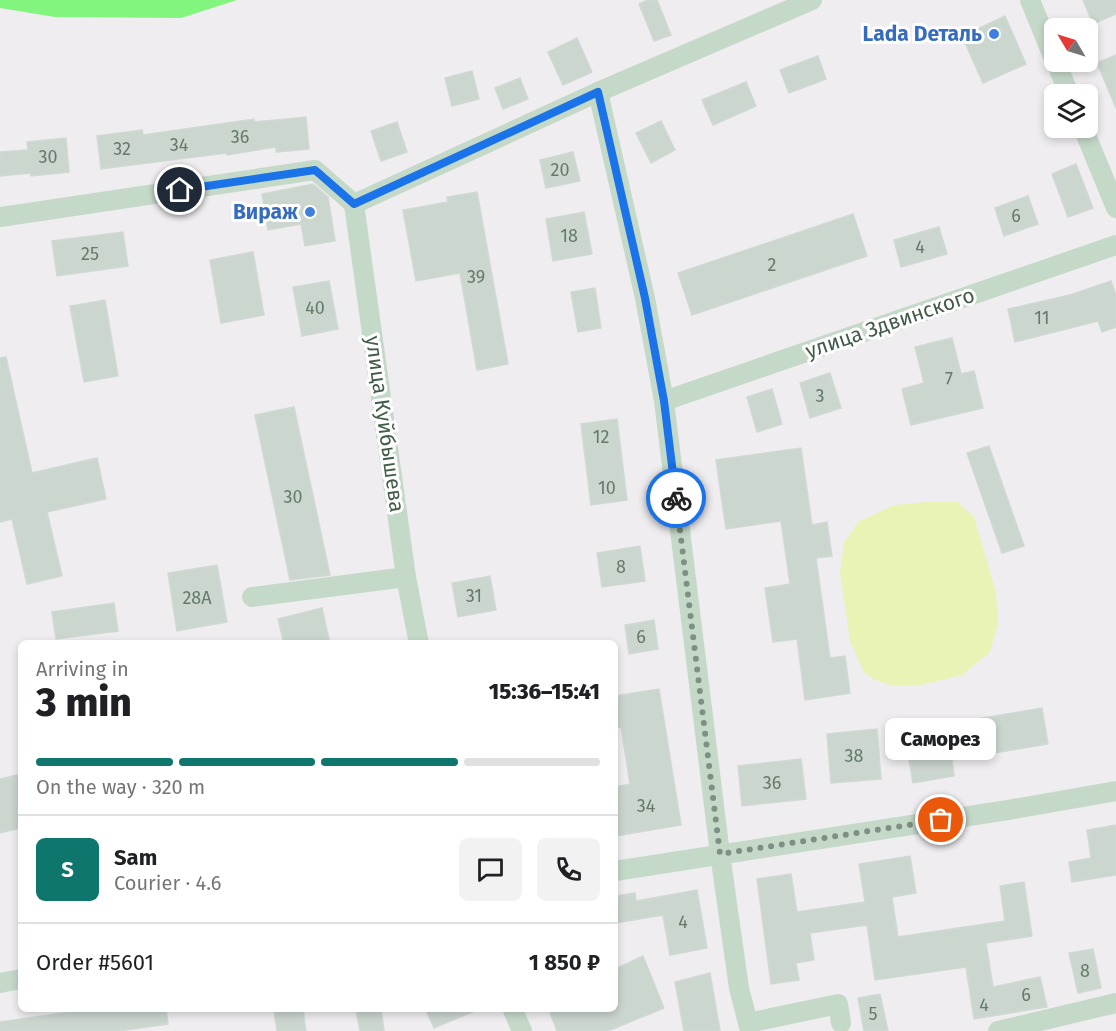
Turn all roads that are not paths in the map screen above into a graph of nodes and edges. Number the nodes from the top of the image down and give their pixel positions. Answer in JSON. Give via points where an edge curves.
{"nodes":[{"id":1,"x":812,"y":0,"type":"edge"},
{"id":2,"x":1030,"y":0,"type":"edge"},
{"id":3,"x":1044,"y":34,"type":"edge"},
{"id":4,"x":598,"y":92,"type":"junction"},
{"id":5,"x":1087,"y":138,"type":"edge"},
{"id":6,"x":354,"y":204,"type":"junction"},
{"id":7,"x":1116,"y":208,"type":"edge"},
{"id":8,"x":0,"y":217,"type":"edge"},
{"id":9,"x":1116,"y":246,"type":"edge"},
{"id":10,"x":664,"y":401,"type":"junction"},
{"id":11,"x":406,"y":577,"type":"junction"},
{"id":12,"x":252,"y":597,"type":"dead end"},
{"id":13,"x":418,"y":640,"type":"edge"},
{"id":14,"x":1116,"y":791,"type":"edge"},
{"id":15,"x":720,"y":854,"type":"junction"},
{"id":16,"x":618,"y":871,"type":"edge"},
{"id":17,"x":18,"y":980,"type":"edge"},
{"id":18,"x":0,"y":983,"type":"edge"},
{"id":19,"x":1116,"y":1002,"type":"edge"},
{"id":20,"x":514,"y":1012,"type":"edge"},
{"id":21,"x":841,"y":1023,"type":"dead end"},
{"id":22,"x":749,"y":1027,"type":"edge"},
{"id":23,"x":522,"y":1031,"type":"edge"},
{"id":24,"x":998,"y":1031,"type":"edge"}],
"edges":[{"from":1,"to":4,"type":"street"},
{"from":2,"to":3,"type":"street"},
{"from":4,"to":6,"type":"street"},
{"from":4,"to":10,"type":"street"},
{"from":5,"to":7,"type":"street"},
{"from":6,"to":8,"type":"street","via":[[315,170]]},
{"from":6,"to":11,"type":"street","name":"улица Куйбышева"},
{"from":9,"to":10,"type":"street","name":"улица Здвинского"},
{"from":10,"to":15,"type":"street"},
{"from":11,"to":12,"type":"street"},
{"from":11,"to":13,"type":"street","name":"улица Куйбышева"},
{"from":14,"to":15,"type":"street"},
{"from":15,"to":16,"type":"street"},
{"from":15,"to":22,"type":"street"},
{"from":17,"to":18,"type":"street"},
{"from":19,"to":24,"type":"street"},
{"from":20,"to":23,"type":"street"},
{"from":21,"to":22,"type":"street","via":[[837,1004]]}]}
